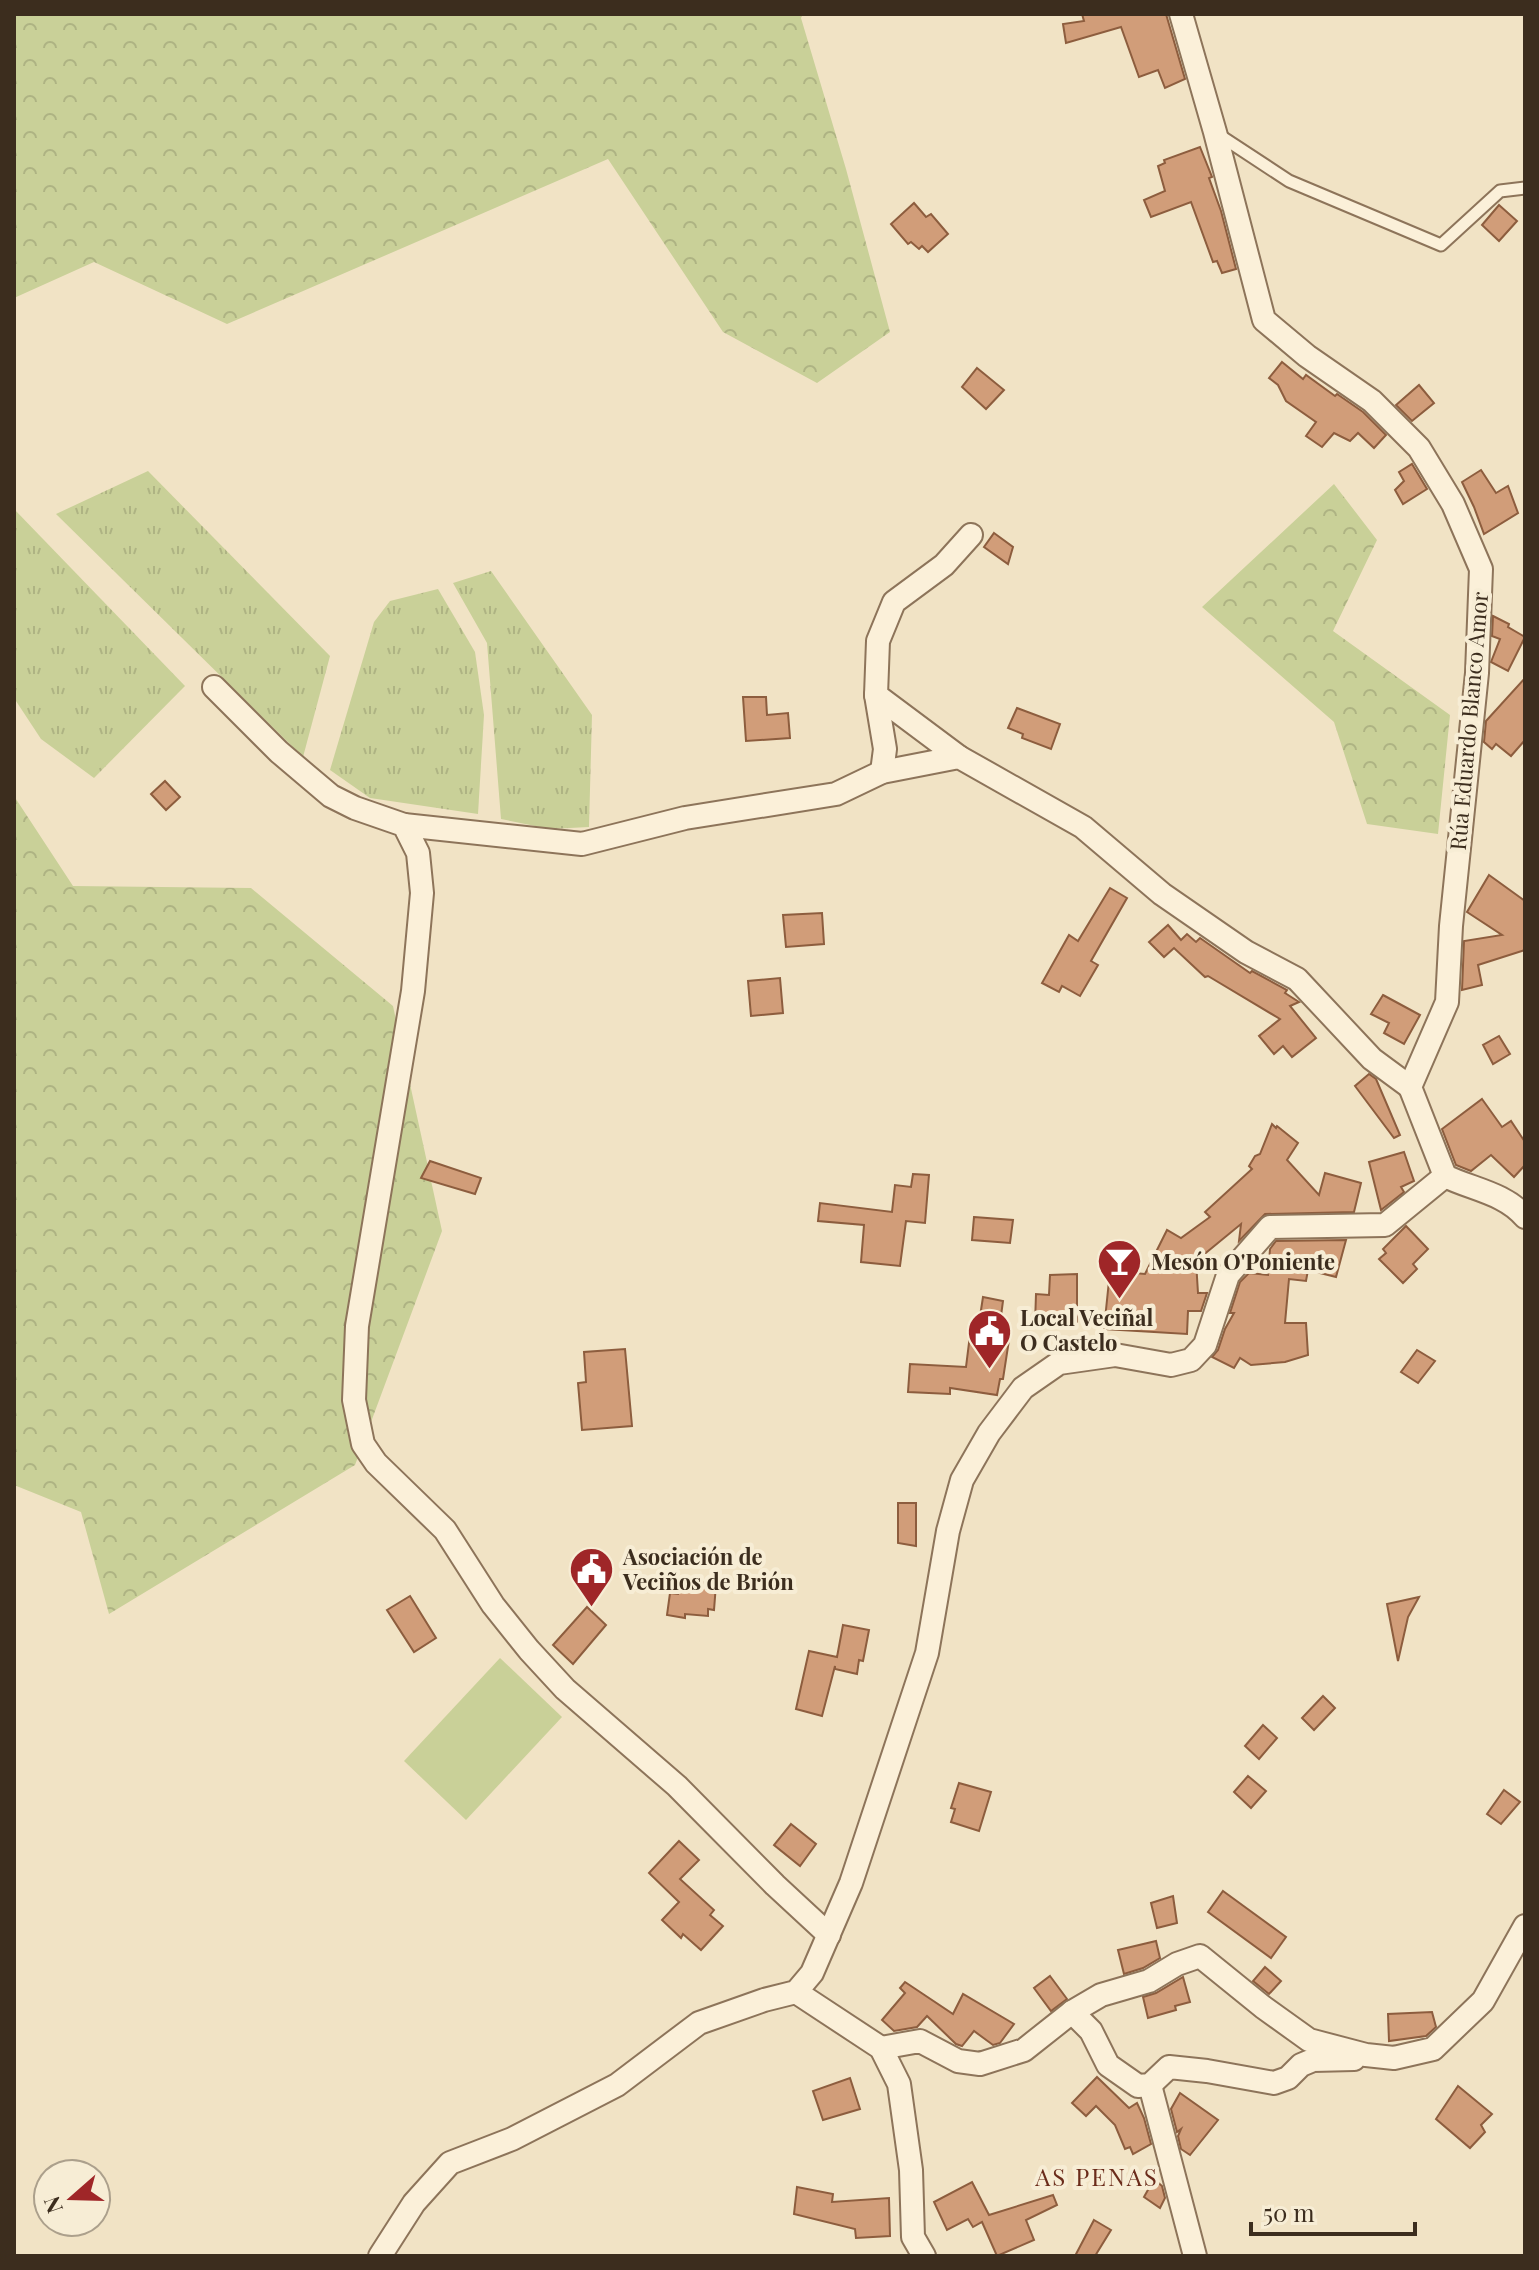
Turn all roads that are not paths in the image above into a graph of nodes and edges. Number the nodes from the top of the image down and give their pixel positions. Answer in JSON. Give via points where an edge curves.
{"nodes":[{"id":1,"x":1181,"y":14,"type":"edge"},
{"id":2,"x":1215,"y":132,"type":"junction"},
{"id":3,"x":1525,"y":188,"type":"edge"},
{"id":4,"x":971,"y":535,"type":"dead end"},
{"id":5,"x":214,"y":687,"type":"dead end"},
{"id":6,"x":876,"y":695,"type":"junction"},
{"id":7,"x":959,"y":757,"type":"junction"},
{"id":8,"x":882,"y":772,"type":"junction"},
{"id":9,"x":404,"y":825,"type":"junction"},
{"id":10,"x":1410,"y":1087,"type":"junction"},
{"id":11,"x":1445,"y":1176,"type":"junction"},
{"id":12,"x":1525,"y":1217,"type":"edge"},
{"id":13,"x":1525,"y":1926,"type":"edge"},
{"id":14,"x":829,"y":1935,"type":"junction"},
{"id":15,"x":796,"y":1992,"type":"junction"},
{"id":16,"x":1072,"y":2012,"type":"junction"},
{"id":17,"x":881,"y":2048,"type":"junction"},
{"id":18,"x":1366,"y":2055,"type":"junction"},
{"id":19,"x":1150,"y":2085,"type":"junction"},
{"id":20,"x":380,"y":2256,"type":"edge"},
{"id":21,"x":924,"y":2256,"type":"edge"},
{"id":22,"x":1195,"y":2256,"type":"edge"}],
"edges":[{"from":1,"to":2,"type":"street","name":"Rúa Eduardo Blanco Amor"},
{"from":2,"to":3,"type":"lane","via":[[1289,181],[1441,245],[1500,191]]},
{"from":2,"to":10,"type":"street","name":"Rúa Eduardo Blanco Amor","via":[[1264,320],[1372,401],[1419,448],[1453,504],[1481,569],[1477,673],[1447,1002]]},
{"from":4,"to":6,"type":"street","via":[[944,565],[894,602],[878,641]]},
{"from":5,"to":9,"type":"street","via":[[331,796]]},
{"from":6,"to":7,"type":"street"},
{"from":6,"to":8,"type":"street","via":[[885,749]]},
{"from":7,"to":8,"type":"street"},
{"from":7,"to":10,"type":"street","via":[[1083,827],[1162,894],[1246,952],[1297,979],[1372,1059]]},
{"from":8,"to":9,"type":"street","via":[[836,794],[685,818],[582,844]]},
{"from":9,"to":14,"type":"street","via":[[418,853],[422,893],[413,991],[357,1326],[354,1400],[363,1444],[445,1530],[493,1605],[565,1689],[677,1786]]},
{"from":10,"to":11,"type":"street"},
{"from":11,"to":12,"type":"street","via":[[1486,1190]]},
{"from":11,"to":14,"type":"street","via":[[1385,1225],[1270,1227],[1228,1275],[1205,1345],[1191,1360],[1171,1365],[1115,1355],[1059,1363],[1023,1388],[962,1480],[927,1653]]},
{"from":13,"to":18,"type":"street","via":[[1483,2001],[1433,2049],[1394,2058]]},
{"from":14,"to":15,"type":"street","via":[[812,1973]]},
{"from":15,"to":17,"type":"street"},
{"from":15,"to":20,"type":"street","via":[[699,2023],[617,2085],[512,2139],[450,2163],[414,2203]]},
{"from":16,"to":17,"type":"street","via":[[1024,2050],[980,2064],[958,2061],[920,2041]]},
{"from":16,"to":18,"type":"street","via":[[1200,1956],[1309,2040]]},
{"from":16,"to":19,"type":"street","via":[[1091,2031],[1108,2065],[1138,2086]]},
{"from":17,"to":21,"type":"street","via":[[899,2084],[911,2170],[913,2237]]},
{"from":18,"to":19,"type":"street","via":[[1313,2060],[1274,2083],[1169,2067]]},
{"from":19,"to":22,"type":"street"}]}
